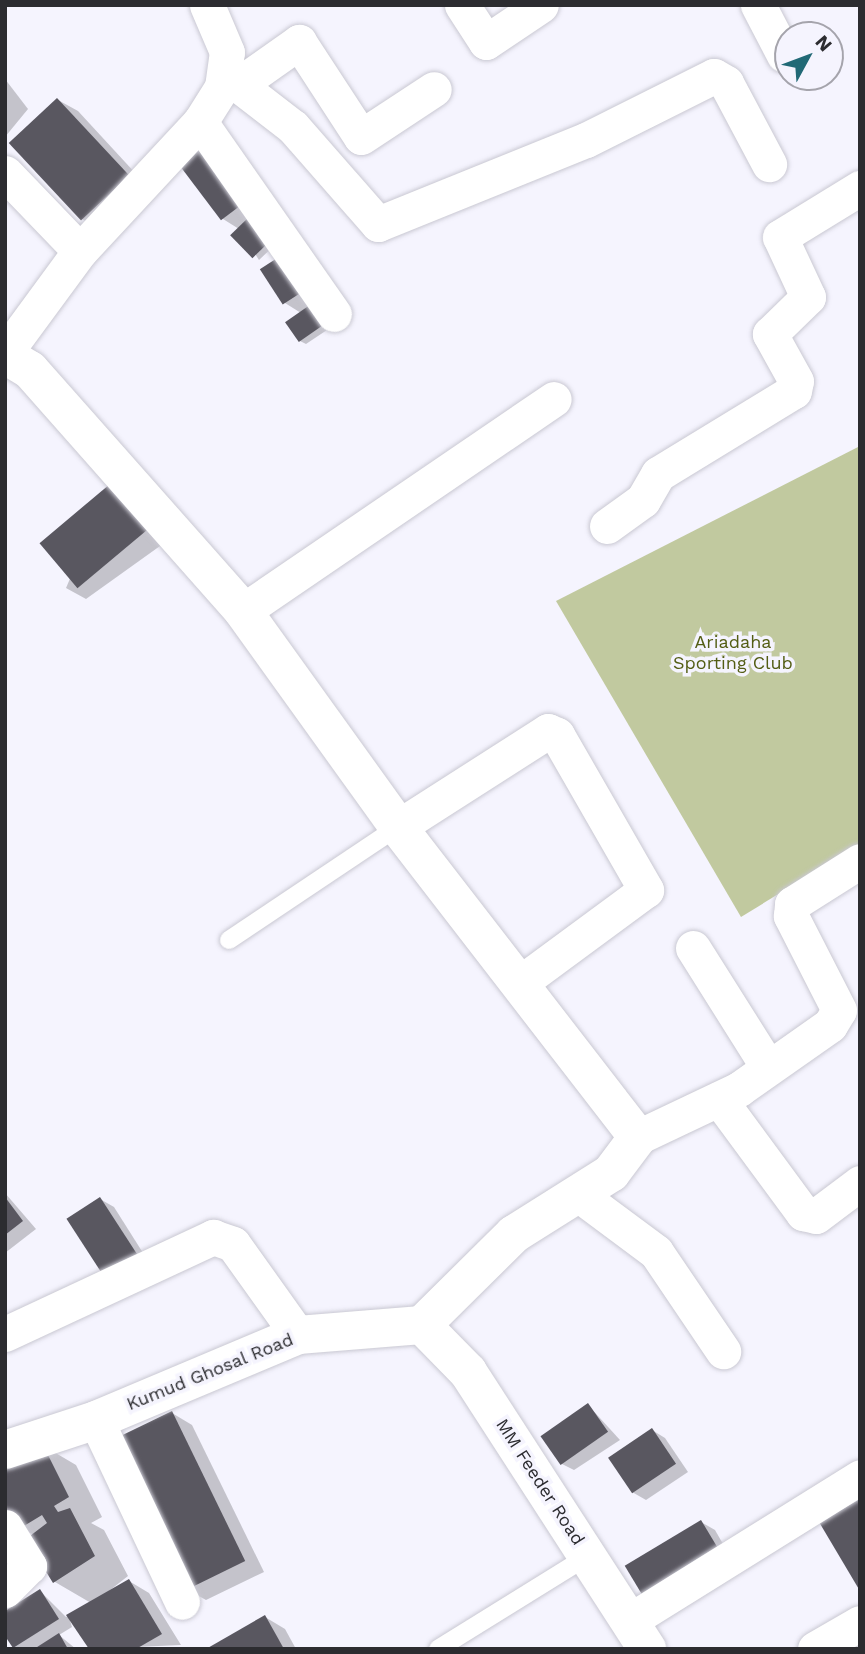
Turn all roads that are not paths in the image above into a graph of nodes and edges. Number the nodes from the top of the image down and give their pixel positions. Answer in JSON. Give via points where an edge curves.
{"nodes":[{"id":1,"x":207,"y":5,"type":"edge"},
{"id":2,"x":462,"y":5,"type":"edge"},
{"id":3,"x":541,"y":5,"type":"edge"},
{"id":4,"x":758,"y":5,"type":"edge"},
{"id":5,"x":774,"y":35,"type":"edge"},
{"id":6,"x":233,"y":80,"type":"junction"},
{"id":7,"x":434,"y":89,"type":"dead end"},
{"id":8,"x":200,"y":122,"type":"junction"},
{"id":9,"x":769,"y":164,"type":"dead end"},
{"id":10,"x":5,"y":173,"type":"edge"},
{"id":11,"x":860,"y":188,"type":"edge"},
{"id":12,"x":80,"y":251,"type":"junction"},
{"id":13,"x":334,"y":314,"type":"dead end"},
{"id":14,"x":5,"y":354,"type":"edge"},
{"id":15,"x":554,"y":399,"type":"dead end"},
{"id":16,"x":607,"y":526,"type":"dead end"},
{"id":17,"x":243,"y":611,"type":"junction"},
{"id":18,"x":398,"y":827,"type":"junction"},
{"id":19,"x":860,"y":861,"type":"edge"},
{"id":20,"x":229,"y":940,"type":"dead end"},
{"id":21,"x":693,"y":948,"type":"dead end"},
{"id":22,"x":521,"y":982,"type":"junction"},
{"id":23,"x":849,"y":1016,"type":"edge"},
{"id":24,"x":766,"y":1064,"type":"junction"},
{"id":25,"x":719,"y":1099,"type":"junction"},
{"id":26,"x":638,"y":1137,"type":"junction"},
{"id":27,"x":860,"y":1183,"type":"edge"},
{"id":28,"x":578,"y":1194,"type":"junction"},
{"id":29,"x":422,"y":1325,"type":"junction"},
{"id":30,"x":5,"y":1334,"type":"edge"},
{"id":31,"x":298,"y":1335,"type":"junction"},
{"id":32,"x":723,"y":1351,"type":"dead end"},
{"id":33,"x":96,"y":1420,"type":"junction"},
{"id":34,"x":5,"y":1450,"type":"edge"},
{"id":35,"x":860,"y":1477,"type":"edge"},
{"id":36,"x":5,"y":1527,"type":"edge"},
{"id":37,"x":588,"y":1556,"type":"junction"},
{"id":38,"x":5,"y":1590,"type":"edge"},
{"id":39,"x":182,"y":1602,"type":"dead end"},
{"id":40,"x":860,"y":1623,"type":"edge"},
{"id":41,"x":638,"y":1635,"type":"edge"},
{"id":42,"x":438,"y":1649,"type":"edge"},
{"id":43,"x":815,"y":1649,"type":"edge"}],
"edges":[{"from":1,"to":6,"type":"street","via":[[227,52]]},
{"from":2,"to":3,"type":"street","via":[[486,43]]},
{"from":4,"to":5,"type":"street"},
{"from":6,"to":7,"type":"street","via":[[299,42],[361,137]]},
{"from":6,"to":8,"type":"street"},
{"from":6,"to":9,"type":"street","via":[[293,127],[378,224],[586,140],[714,76],[726,83]]},
{"from":8,"to":12,"type":"street"},
{"from":8,"to":13,"type":"street"},
{"from":10,"to":12,"type":"street"},
{"from":11,"to":16,"type":"street","via":[[780,237],[808,297],[771,334],[796,381],[794,391],[658,474],[643,500]]},
{"from":12,"to":14,"type":"street"},
{"from":14,"to":17,"type":"street","via":[[30,370]]},
{"from":15,"to":17,"type":"street"},
{"from":17,"to":18,"type":"street"},
{"from":18,"to":20,"type":"lane"},
{"from":18,"to":22,"type":"street"},
{"from":18,"to":22,"type":"street","via":[[548,731],[557,735],[646,890]]},
{"from":19,"to":23,"type":"street","via":[[792,904],[791,916]]},
{"from":21,"to":24,"type":"street"},
{"from":22,"to":26,"type":"street"},
{"from":23,"to":24,"type":"street"},
{"from":24,"to":25,"type":"street"},
{"from":25,"to":26,"type":"street"},
{"from":25,"to":27,"type":"street","via":[[803,1213],[816,1216]]},
{"from":26,"to":28,"type":"street","via":[[611,1173]]},
{"from":28,"to":29,"type":"street","via":[[514,1234]]},
{"from":28,"to":32,"type":"street","via":[[656,1252]]},
{"from":29,"to":31,"type":"street","name":"Kumud Ghosal Road"},
{"from":29,"to":37,"type":"street","name":"MM Feeder Road","via":[[468,1372]]},
{"from":30,"to":31,"type":"street","via":[[214,1237],[233,1244]]},
{"from":31,"to":33,"type":"street","name":"Kumud Ghosal Road"},
{"from":33,"to":34,"type":"street","name":"Kumud Ghosal Road"},
{"from":33,"to":39,"type":"street"},
{"from":35,"to":41,"type":"street"},
{"from":36,"to":38,"type":"street","via":[[29,1566]]},
{"from":37,"to":41,"type":"street","name":"MM Feeder Road"},
{"from":37,"to":42,"type":"lane"},
{"from":40,"to":43,"type":"street"}]}
